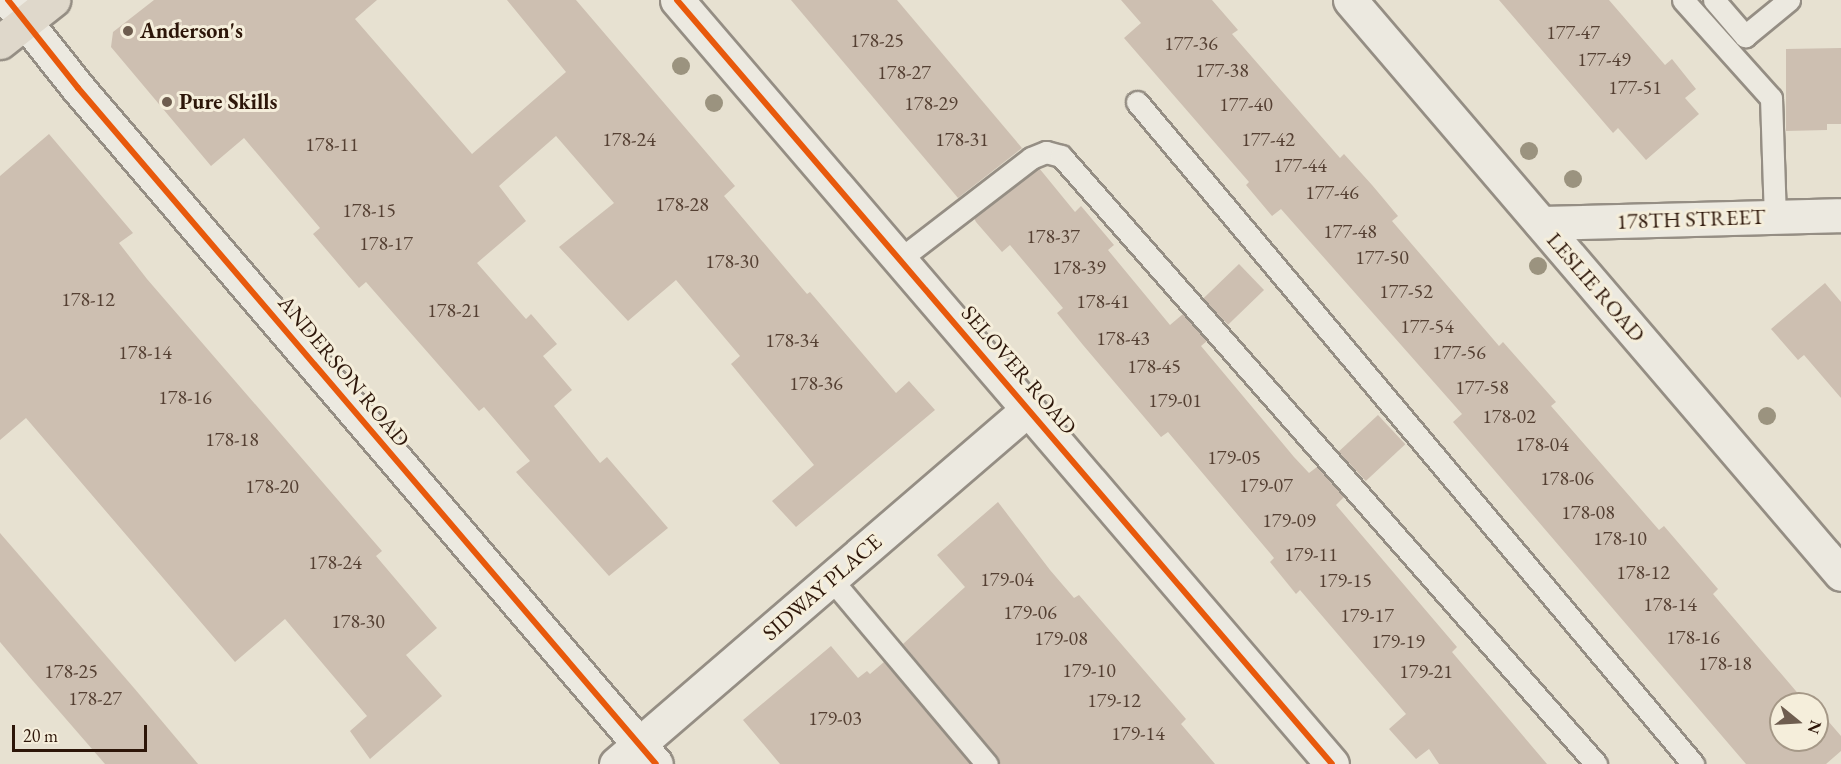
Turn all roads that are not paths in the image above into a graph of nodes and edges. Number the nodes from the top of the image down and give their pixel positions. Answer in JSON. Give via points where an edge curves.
{"nodes":[{"id":1,"x":53,"y":0,"type":"edge"},
{"id":2,"x":677,"y":0,"type":"edge"},
{"id":3,"x":1350,"y":0,"type":"edge"},
{"id":4,"x":1683,"y":0,"type":"edge"},
{"id":5,"x":1714,"y":0,"type":"edge"},
{"id":6,"x":1789,"y":0,"type":"edge"},
{"id":7,"x":17,"y":11,"type":"edge"},
{"id":8,"x":0,"y":42,"type":"edge"},
{"id":9,"x":1137,"y":102,"type":"dead end"},
{"id":10,"x":1841,"y":215,"type":"edge"},
{"id":11,"x":1775,"y":217,"type":"junction"},
{"id":12,"x":1541,"y":223,"type":"junction"},
{"id":13,"x":900,"y":259,"type":"junction"},
{"id":14,"x":1028,"y":409,"type":"junction"},
{"id":15,"x":1841,"y":574,"type":"edge"},
{"id":16,"x":831,"y":579,"type":"junction"},
{"id":17,"x":637,"y":757,"type":"edge"},
{"id":18,"x":987,"y":764,"type":"edge"},
{"id":19,"x":1332,"y":764,"type":"edge"},
{"id":20,"x":1596,"y":764,"type":"edge"},
{"id":21,"x":1693,"y":764,"type":"edge"}],
"edges":[{"from":1,"to":7,"type":"main road"},
{"from":2,"to":13,"type":"street","name":"SELOVER ROAD"},
{"from":3,"to":12,"type":"street","name":"LESLIE ROAD"},
{"from":4,"to":11,"type":"lane","via":[[1771,98]]},
{"from":5,"to":6,"type":"lane","via":[[1745,36]]},
{"from":7,"to":8,"type":"main road"},
{"from":7,"to":17,"type":"street","name":"ANDERSON ROAD"},
{"from":9,"to":21,"type":"lane"},
{"from":10,"to":11,"type":"street","name":"178TH STREET"},
{"from":11,"to":12,"type":"street","name":"178TH STREET"},
{"from":12,"to":15,"type":"street","name":"LESLIE ROAD"},
{"from":13,"to":14,"type":"street","name":"SELOVER ROAD"},
{"from":13,"to":20,"type":"lane","via":[[1031,158],[1046,152],[1061,156]]},
{"from":14,"to":16,"type":"street","name":"SIDWAY PLACE"},
{"from":14,"to":19,"type":"street","name":"SELOVER ROAD"},
{"from":16,"to":17,"type":"street","name":"SIDWAY PLACE"},
{"from":16,"to":18,"type":"lane"}]}
